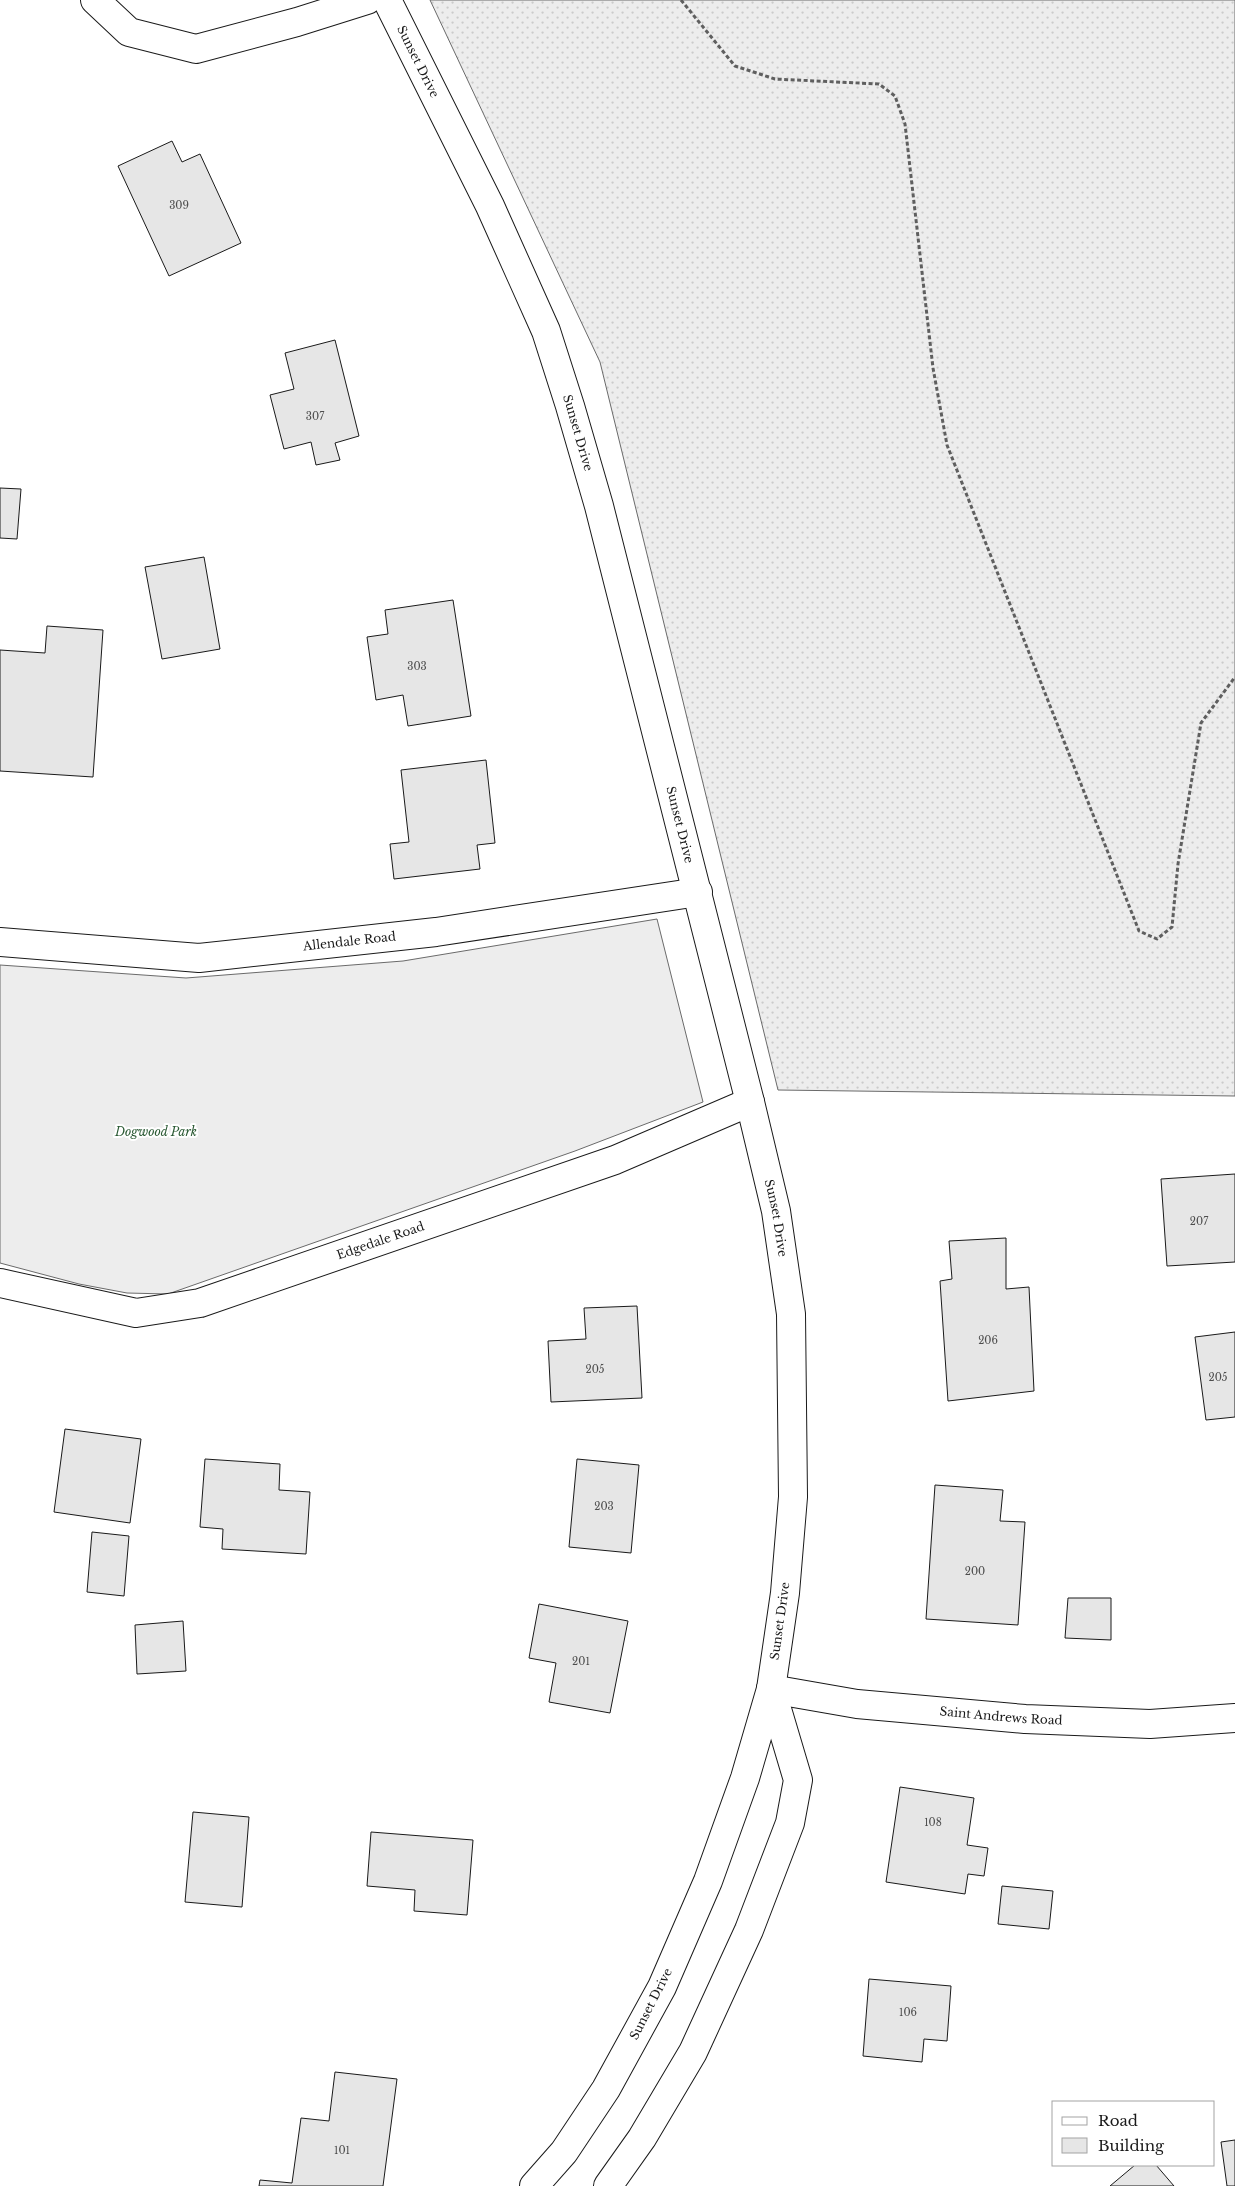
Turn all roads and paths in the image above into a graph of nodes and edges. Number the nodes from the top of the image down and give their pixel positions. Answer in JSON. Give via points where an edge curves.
{"nodes":[{"id":1,"x":95,"y":0,"type":"edge"},
{"id":2,"x":367,"y":0,"type":"edge"},
{"id":3,"x":387,"y":0,"type":"edge"},
{"id":4,"x":681,"y":0,"type":"edge"},
{"id":5,"x":1235,"y":677,"type":"edge"},
{"id":6,"x":698,"y":892,"type":"junction"},
{"id":7,"x":0,"y":942,"type":"edge"},
{"id":8,"x":750,"y":1102,"type":"junction"},
{"id":9,"x":0,"y":1283,"type":"edge"},
{"id":10,"x":771,"y":1689,"type":"junction"},
{"id":11,"x":1235,"y":1718,"type":"edge"},
{"id":12,"x":534,"y":2186,"type":"edge"},
{"id":13,"x":608,"y":2186,"type":"edge"}],
"edges":[{"from":1,"to":2,"type":"street","via":[[128,32],[196,49]]},
{"from":3,"to":6,"type":"street","name":"Sunset Drive","via":[[490,206],[546,332],[599,506]]},
{"from":4,"to":5,"type":"path","via":[[735,66],[775,79],[879,84],[895,96],[904,124],[933,368],[947,445],[1139,931],[1157,939],[1172,927],[1178,864],[1201,722]]},
{"from":6,"to":7,"type":"street","name":"Allendale Road","via":[[436,932],[199,958]]},
{"from":6,"to":8,"type":"street","name":"Sunset Drive"},
{"from":8,"to":9,"type":"street","name":"Edgedale Road","via":[[615,1160],[200,1303],[136,1313]]},
{"from":8,"to":10,"type":"street","name":"Sunset Drive","via":[[776,1211],[791,1314],[793,1497],[785,1593]]},
{"from":10,"to":11,"type":"street","name":"Saint Andrews Road","via":[[857,1704],[1025,1719],[1150,1724]]},
{"from":10,"to":12,"type":"street","name":"Sunset Drive","via":[[708,1881],[662,1987],[606,2089],[564,2152]]},
{"from":10,"to":13,"type":"street","name":"Sunset Drive","via":[[798,1780],[790,1823],[750,1930],[693,2052],[642,2138]]}]}
